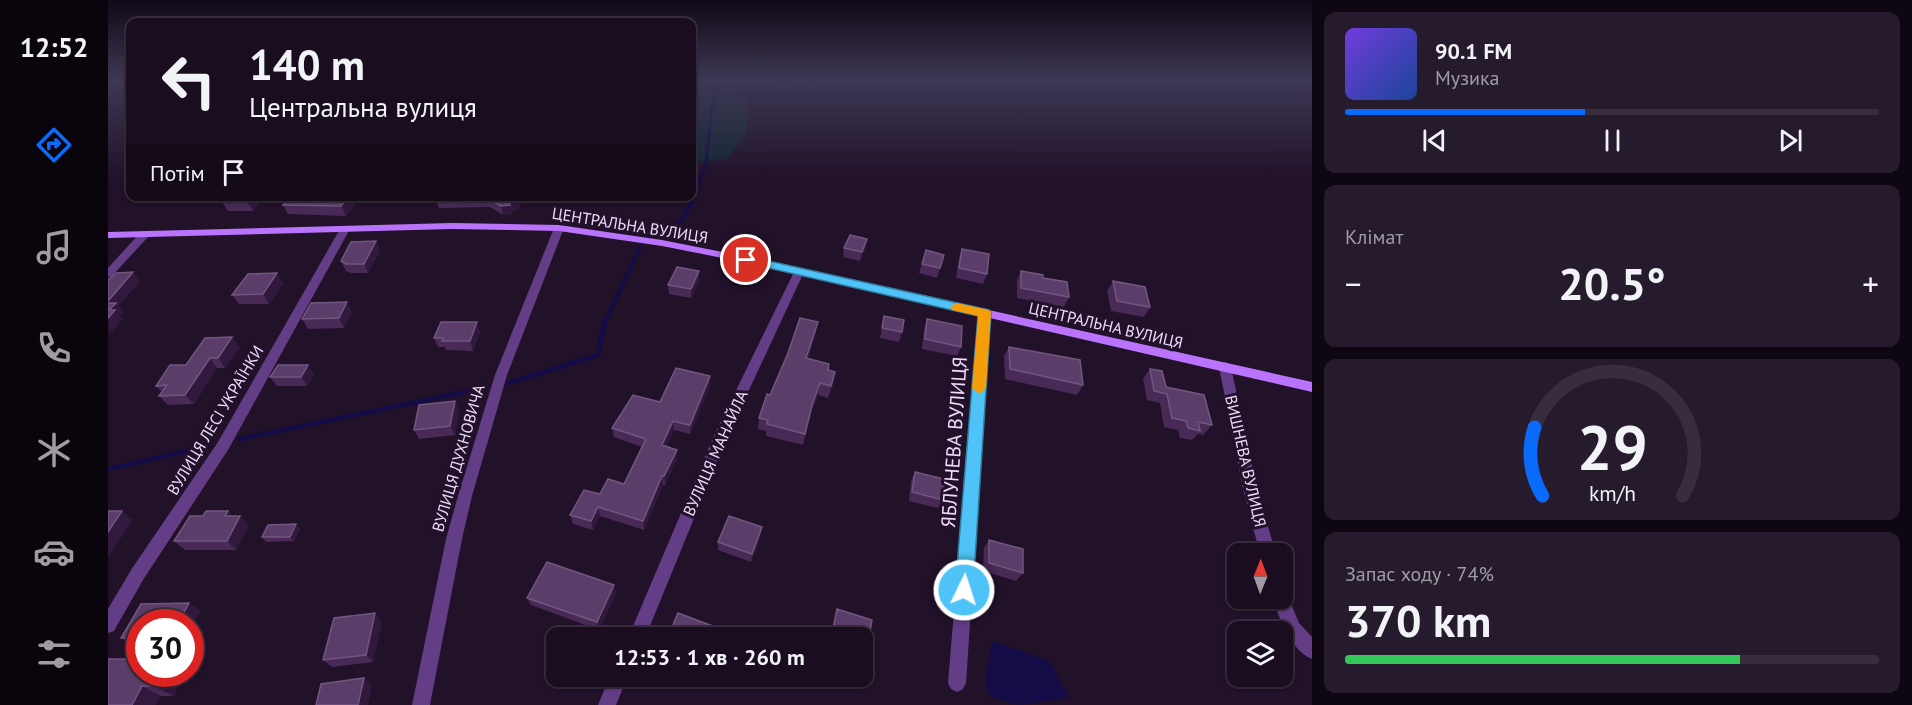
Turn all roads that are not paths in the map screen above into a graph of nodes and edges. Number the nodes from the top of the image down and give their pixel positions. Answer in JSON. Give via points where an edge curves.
{"nodes":[{"id":1,"x":559,"y":228,"type":"junction"},
{"id":2,"x":345,"y":229,"type":"junction"},
{"id":3,"x":144,"y":235,"type":"junction"},
{"id":4,"x":108,"y":236,"type":"edge"},
{"id":5,"x":800,"y":272,"type":"junction"},
{"id":6,"x":108,"y":274,"type":"edge"},
{"id":7,"x":985,"y":313,"type":"junction"},
{"id":8,"x":1226,"y":367,"type":"junction"},
{"id":9,"x":1312,"y":387,"type":"edge"},
{"id":10,"x":1265,"y":543,"type":"edge"},
{"id":11,"x":1285,"y":609,"type":"edge"},
{"id":12,"x":108,"y":625,"type":"edge"},
{"id":13,"x":641,"y":627,"type":"edge"},
{"id":14,"x":1312,"y":650,"type":"edge"},
{"id":15,"x":957,"y":682,"type":"dead end"},
{"id":16,"x":614,"y":687,"type":"edge"},
{"id":17,"x":421,"y":705,"type":"edge"},
{"id":18,"x":607,"y":705,"type":"edge"}],
"edges":[{"from":1,"to":2,"type":"street","name":"ЦЕНТРАЛЬНА ВУЛИЦЯ"},
{"from":1,"to":5,"type":"street","name":"ЦЕНТРАЛЬНА ВУЛИЦЯ","via":[[662,243]]},
{"from":1,"to":17,"type":"street","name":"ВУЛИЦЯ ДУХНОВИЧА","via":[[501,375],[465,496]]},
{"from":2,"to":3,"type":"street","name":"ЦЕНТРАЛЬНА ВУЛИЦЯ"},
{"from":2,"to":12,"type":"street","name":"ВУЛИЦЯ ЛЕСІ УКРАЇНКИ","via":[[223,446],[137,574]]},
{"from":3,"to":4,"type":"street","name":"ЦЕНТРАЛЬНА ВУЛИЦЯ"},
{"from":3,"to":6,"type":"street"},
{"from":5,"to":7,"type":"street","name":"ЦЕНТРАЛЬНА ВУЛИЦЯ"},
{"from":5,"to":13,"type":"street","name":"ВУЛИЦЯ МАНАЙЛА","via":[[722,433]]},
{"from":7,"to":8,"type":"street","name":"ЦЕНТРАЛЬНА ВУЛИЦЯ"},
{"from":7,"to":15,"type":"street","name":"ЯБЛУНЕВА ВУЛИЦЯ"},
{"from":8,"to":9,"type":"street","name":"ЦЕНТРАЛЬНА ВУЛИЦЯ"},
{"from":8,"to":10,"type":"street","name":"ВИШНЕВА ВУЛИЦЯ"},
{"from":11,"to":14,"type":"street","via":[[1293,629]]},
{"from":16,"to":18,"type":"street"}]}
